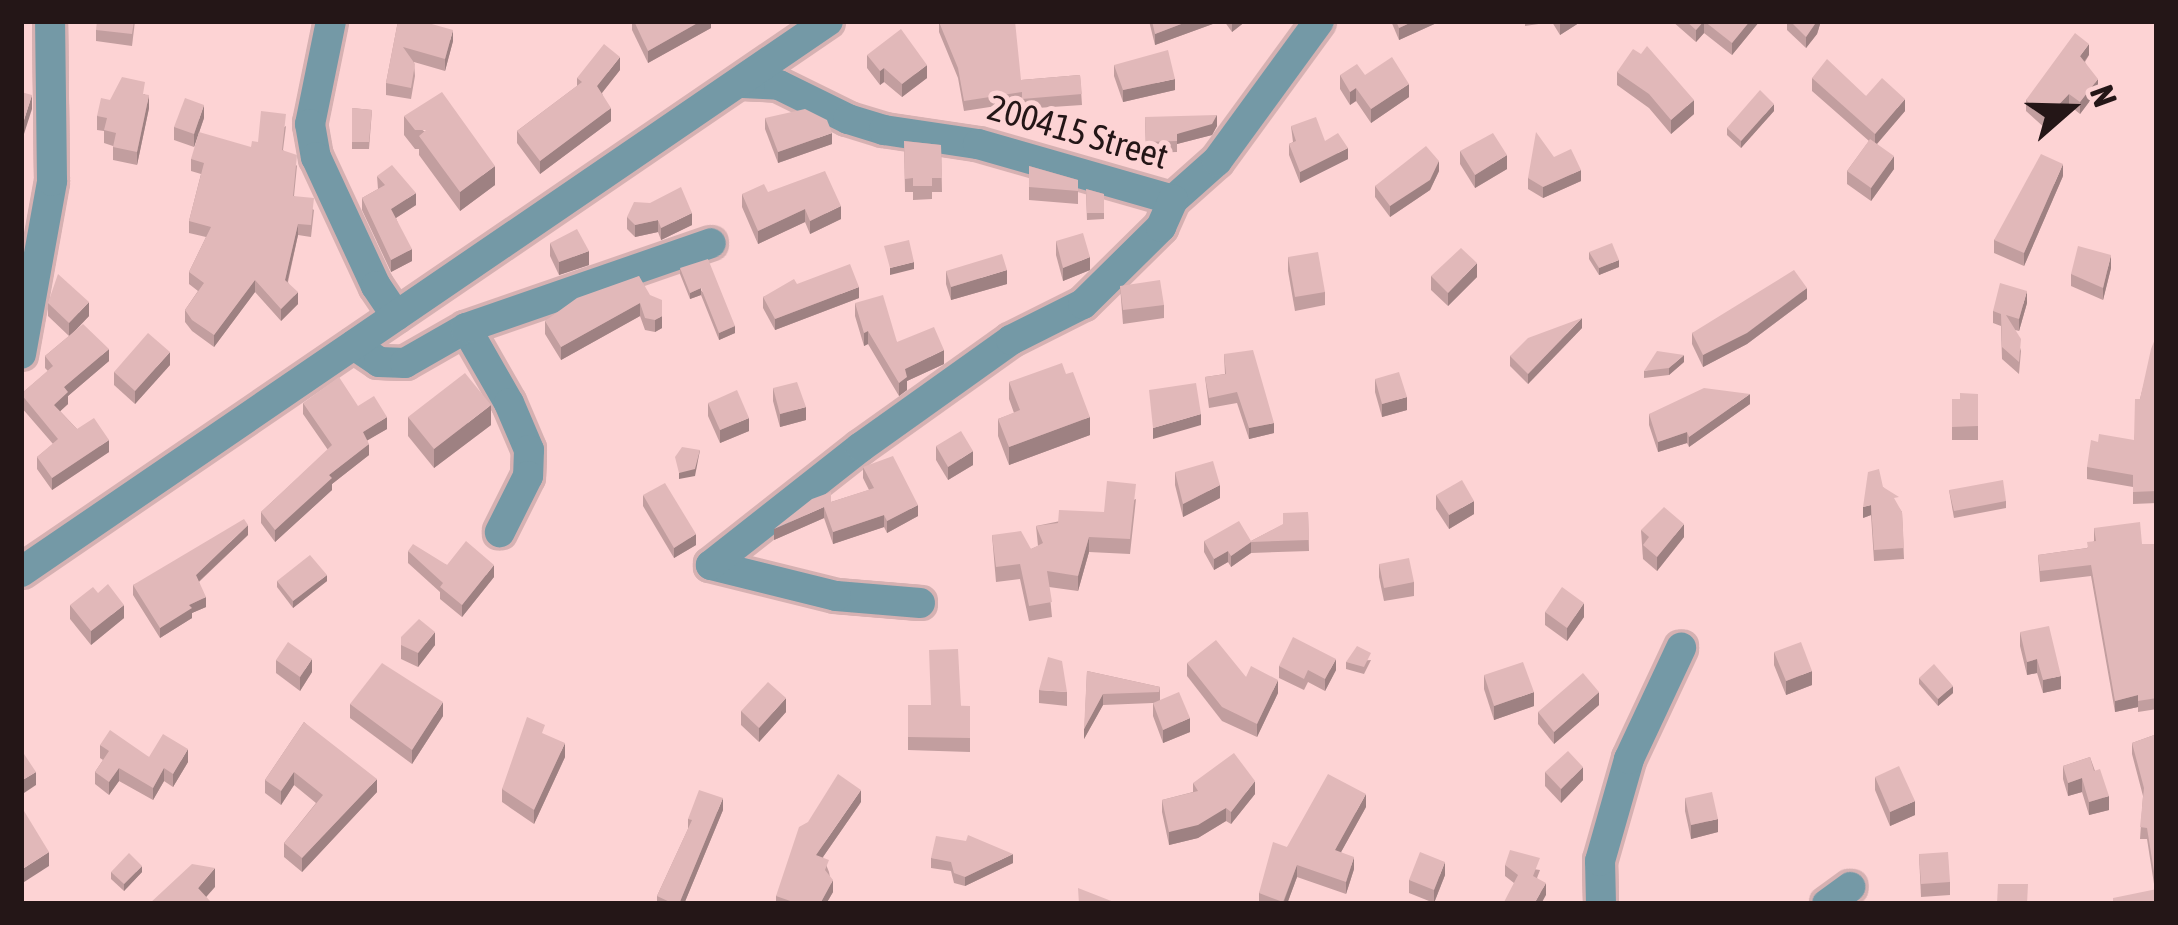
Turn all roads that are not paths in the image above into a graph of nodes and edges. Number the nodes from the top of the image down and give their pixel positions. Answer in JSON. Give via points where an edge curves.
{"nodes":[{"id":1,"x":50,"y":21,"type":"edge"},
{"id":2,"x":331,"y":21,"type":"edge"},
{"id":3,"x":828,"y":21,"type":"edge"},
{"id":4,"x":1318,"y":21,"type":"edge"},
{"id":5,"x":743,"y":83,"type":"junction"},
{"id":6,"x":1173,"y":200,"type":"junction"},
{"id":7,"x":711,"y":243,"type":"dead end"},
{"id":8,"x":396,"y":316,"type":"junction"},
{"id":9,"x":466,"y":328,"type":"junction"},
{"id":10,"x":353,"y":345,"type":"junction"},
{"id":11,"x":21,"y":354,"type":"edge"},
{"id":12,"x":500,"y":532,"type":"dead end"},
{"id":13,"x":21,"y":572,"type":"edge"},
{"id":14,"x":920,"y":603,"type":"dead end"},
{"id":15,"x":1682,"y":648,"type":"dead end"},
{"id":16,"x":1600,"y":904,"type":"edge"}],
"edges":[{"from":1,"to":11,"type":"street","via":[[52,181]]},
{"from":2,"to":8,"type":"street","via":[[310,124],[316,157]]},
{"from":3,"to":5,"type":"street"},
{"from":4,"to":6,"type":"street","name":"200415 Street","via":[[1217,161]]},
{"from":5,"to":6,"type":"street","name":"200415 Street","via":[[779,86],[884,130],[996,148]]},
{"from":5,"to":8,"type":"street"},
{"from":6,"to":14,"type":"street","via":[[1161,226],[1083,304],[1011,340],[711,565],[836,596]]},
{"from":7,"to":9,"type":"street"},
{"from":8,"to":10,"type":"street"},
{"from":9,"to":10,"type":"street","via":[[405,363],[379,362]]},
{"from":9,"to":12,"type":"street","via":[[529,450],[528,476]]},
{"from":10,"to":13,"type":"street"},
{"from":15,"to":16,"type":"street","via":[[1630,758],[1600,861]]}]}
